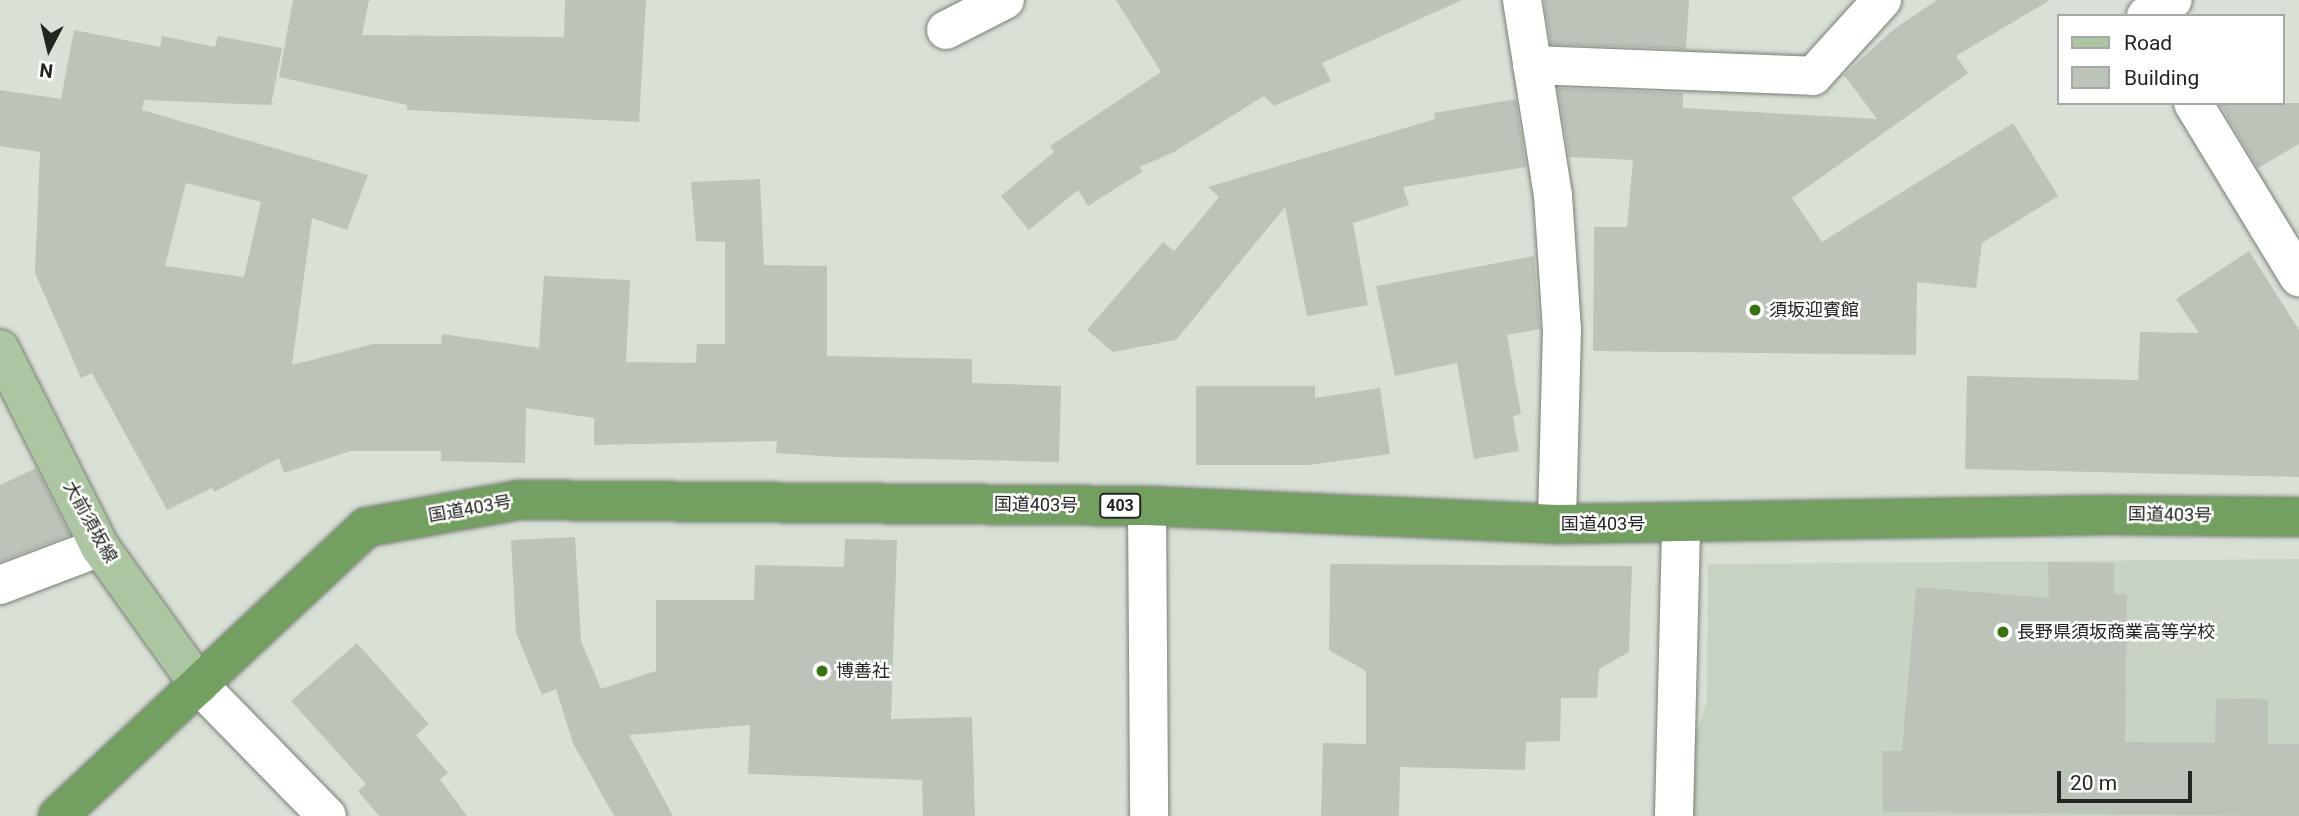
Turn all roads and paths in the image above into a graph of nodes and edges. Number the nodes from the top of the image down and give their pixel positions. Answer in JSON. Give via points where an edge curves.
{"nodes":[{"id":1,"x":1005,"y":0,"type":"edge"},
{"id":2,"x":1522,"y":0,"type":"edge"},
{"id":3,"x":1882,"y":0,"type":"edge"},
{"id":4,"x":2174,"y":0,"type":"edge"},
{"id":5,"x":2150,"y":14,"type":"edge"},
{"id":6,"x":946,"y":30,"type":"dead end"},
{"id":7,"x":1532,"y":65,"type":"junction"},
{"id":8,"x":2194,"y":105,"type":"edge"},
{"id":9,"x":2299,"y":277,"type":"edge"},
{"id":10,"x":0,"y":349,"type":"edge"},
{"id":11,"x":1147,"y":506,"type":"junction"},
{"id":12,"x":2299,"y":517,"type":"edge"},
{"id":13,"x":1557,"y":524,"type":"junction"},
{"id":14,"x":1681,"y":525,"type":"junction"},
{"id":15,"x":100,"y":547,"type":"junction"},
{"id":16,"x":0,"y":585,"type":"edge"},
{"id":17,"x":199,"y":685,"type":"junction"},
{"id":18,"x":314,"y":812,"type":"edge"},
{"id":19,"x":58,"y":816,"type":"edge"},
{"id":20,"x":1149,"y":816,"type":"edge"},
{"id":21,"x":1674,"y":816,"type":"edge"}],
"edges":[{"from":1,"to":6,"type":"street"},
{"from":2,"to":7,"type":"street"},
{"from":3,"to":7,"type":"street","via":[[1813,76]]},
{"from":4,"to":5,"type":"street"},
{"from":7,"to":13,"type":"street","via":[[1553,195],[1562,329]]},
{"from":8,"to":9,"type":"street"},
{"from":10,"to":15,"type":"main road","name":"大前須坂線"},
{"from":11,"to":13,"type":"highway","name":"国道403号","number":"403"},
{"from":11,"to":17,"type":"highway","name":"国道403号","number":"403","via":[[518,500],[367,527]]},
{"from":11,"to":20,"type":"street"},
{"from":12,"to":14,"type":"highway","name":"国道403号","number":"403","via":[[2109,515]]},
{"from":13,"to":14,"type":"highway","name":"国道403号","number":"403"},
{"from":14,"to":21,"type":"street"},
{"from":15,"to":16,"type":"street"},
{"from":15,"to":17,"type":"main road","name":"大前須坂線"},
{"from":17,"to":18,"type":"street"},
{"from":17,"to":19,"type":"highway","name":"国道403号","number":"403"}]}
